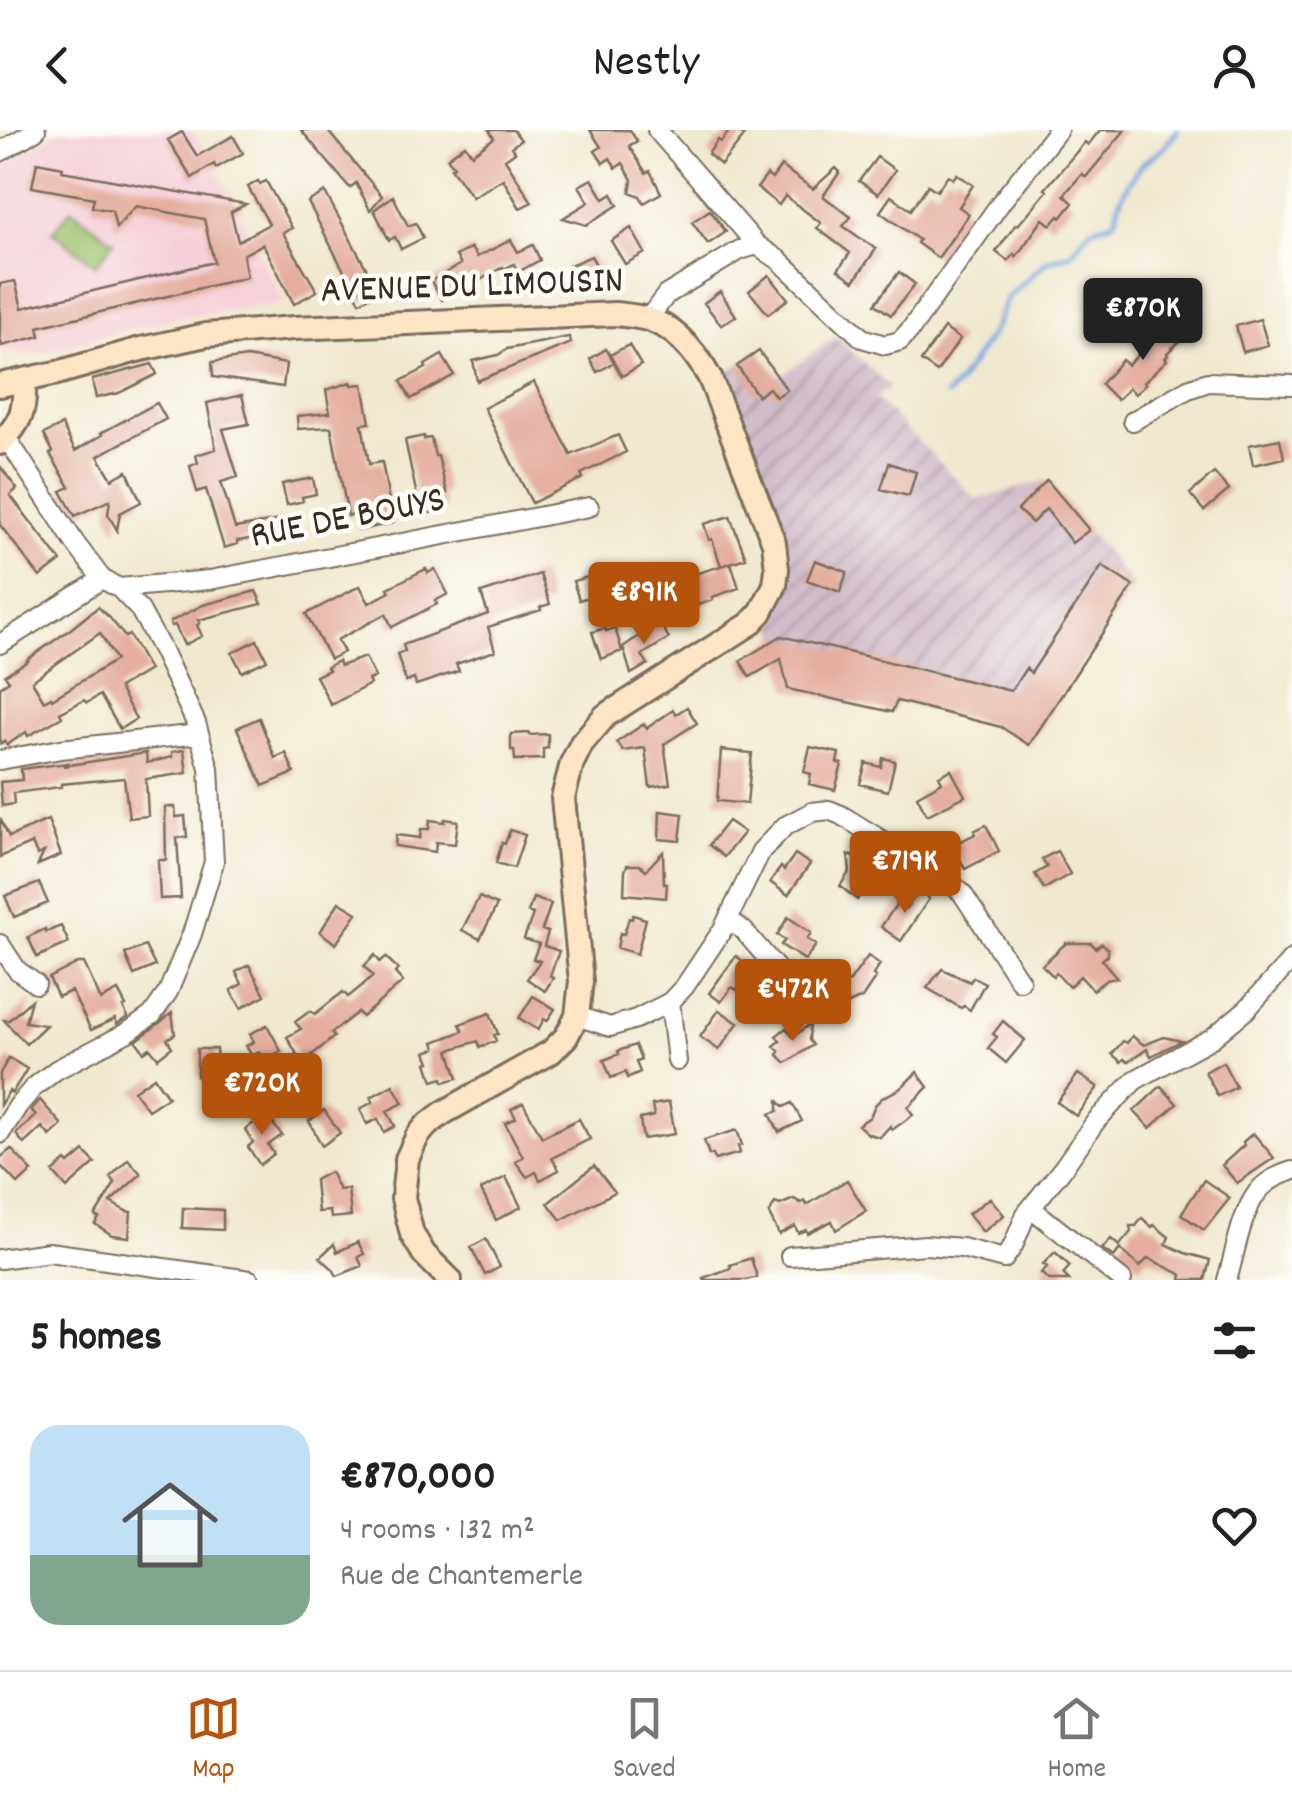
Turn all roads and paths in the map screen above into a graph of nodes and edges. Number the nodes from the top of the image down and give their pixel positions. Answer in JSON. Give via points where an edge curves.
{"nodes":[{"id":1,"x":36,"y":130,"type":"edge"},
{"id":2,"x":657,"y":130,"type":"edge"},
{"id":3,"x":1058,"y":130,"type":"edge"},
{"id":4,"x":0,"y":152,"type":"edge"},
{"id":5,"x":758,"y":245,"type":"junction"},
{"id":6,"x":648,"y":319,"type":"junction"},
{"id":7,"x":12,"y":383,"type":"edge"},
{"id":8,"x":1292,"y":385,"type":"edge"},
{"id":9,"x":0,"y":393,"type":"edge"},
{"id":10,"x":1133,"y":421,"type":"dead end"},
{"id":11,"x":3,"y":440,"type":"edge"},
{"id":12,"x":589,"y":507,"type":"dead end"},
{"id":13,"x":110,"y":583,"type":"junction"},
{"id":14,"x":0,"y":644,"type":"edge"},
{"id":15,"x":199,"y":734,"type":"junction"},
{"id":16,"x":0,"y":760,"type":"edge"},
{"id":17,"x":728,"y":919,"type":"junction"},
{"id":18,"x":0,"y":944,"type":"edge"},
{"id":19,"x":1292,"y":958,"type":"edge"},
{"id":20,"x":1020,"y":981,"type":"dead end"},
{"id":21,"x":36,"y":984,"type":"dead end"},
{"id":22,"x":794,"y":989,"type":"dead end"},
{"id":23,"x":670,"y":1002,"type":"junction"},
{"id":24,"x":577,"y":1016,"type":"junction"},
{"id":25,"x":677,"y":1061,"type":"dead end"},
{"id":26,"x":0,"y":1134,"type":"edge"},
{"id":27,"x":1292,"y":1171,"type":"edge"},
{"id":28,"x":1031,"y":1208,"type":"junction"},
{"id":29,"x":790,"y":1256,"type":"dead end"},
{"id":30,"x":0,"y":1259,"type":"edge"},
{"id":31,"x":1004,"y":1259,"type":"junction"},
{"id":32,"x":250,"y":1280,"type":"edge"},
{"id":33,"x":450,"y":1280,"type":"edge"},
{"id":34,"x":1010,"y":1280,"type":"edge"},
{"id":35,"x":1122,"y":1280,"type":"edge"},
{"id":36,"x":1227,"y":1280,"type":"edge"}],
"edges":[{"from":1,"to":4,"type":"street"},
{"from":2,"to":5,"type":"street"},
{"from":3,"to":5,"type":"street","via":[[900,341],[885,345],[862,338]]},
{"from":5,"to":6,"type":"street","via":[[666,295]]},
{"from":6,"to":7,"type":"main road","name":"AVENUE DU LIMOUSIN","via":[[572,314],[243,332],[178,340]]},
{"from":6,"to":24,"type":"main road","name":"AVENUE DU LIMOUSIN","via":[[687,344],[710,378],[770,530],[777,569],[770,598],[750,624],[605,716],[572,763],[563,798],[582,981]]},
{"from":7,"to":11,"type":"main road","via":[[26,395],[20,422]]},
{"from":8,"to":10,"type":"street","via":[[1208,382]]},
{"from":9,"to":11,"type":"main road","via":[[10,418]]},
{"from":11,"to":13,"type":"street"},
{"from":12,"to":13,"type":"street","name":"RUE DE BOUYS","via":[[210,580]]},
{"from":13,"to":14,"type":"street","name":"RUE DE BOUYS"},
{"from":13,"to":15,"type":"street","via":[[140,610]]},
{"from":15,"to":16,"type":"street"},
{"from":15,"to":26,"type":"street","via":[[209,768],[214,862],[168,992],[152,1016],[33,1088]]},
{"from":17,"to":20,"type":"street","via":[[772,838],[799,818],[829,810],[962,893]]},
{"from":17,"to":22,"type":"street"},
{"from":17,"to":23,"type":"street"},
{"from":18,"to":21,"type":"street"},
{"from":19,"to":28,"type":"street","via":[[1212,1038],[1135,1080]]},
{"from":23,"to":24,"type":"street","via":[[610,1027]]},
{"from":23,"to":25,"type":"street"},
{"from":24,"to":33,"type":"main road","via":[[551,1052],[443,1113],[412,1147],[404,1211],[424,1254]]},
{"from":27,"to":36,"type":"street","via":[[1258,1191]]},
{"from":28,"to":31,"type":"street"},
{"from":28,"to":35,"type":"street"},
{"from":29,"to":31,"type":"street","via":[[926,1245]]},
{"from":30,"to":32,"type":"street","via":[[49,1252]]},
{"from":31,"to":34,"type":"street"}]}
